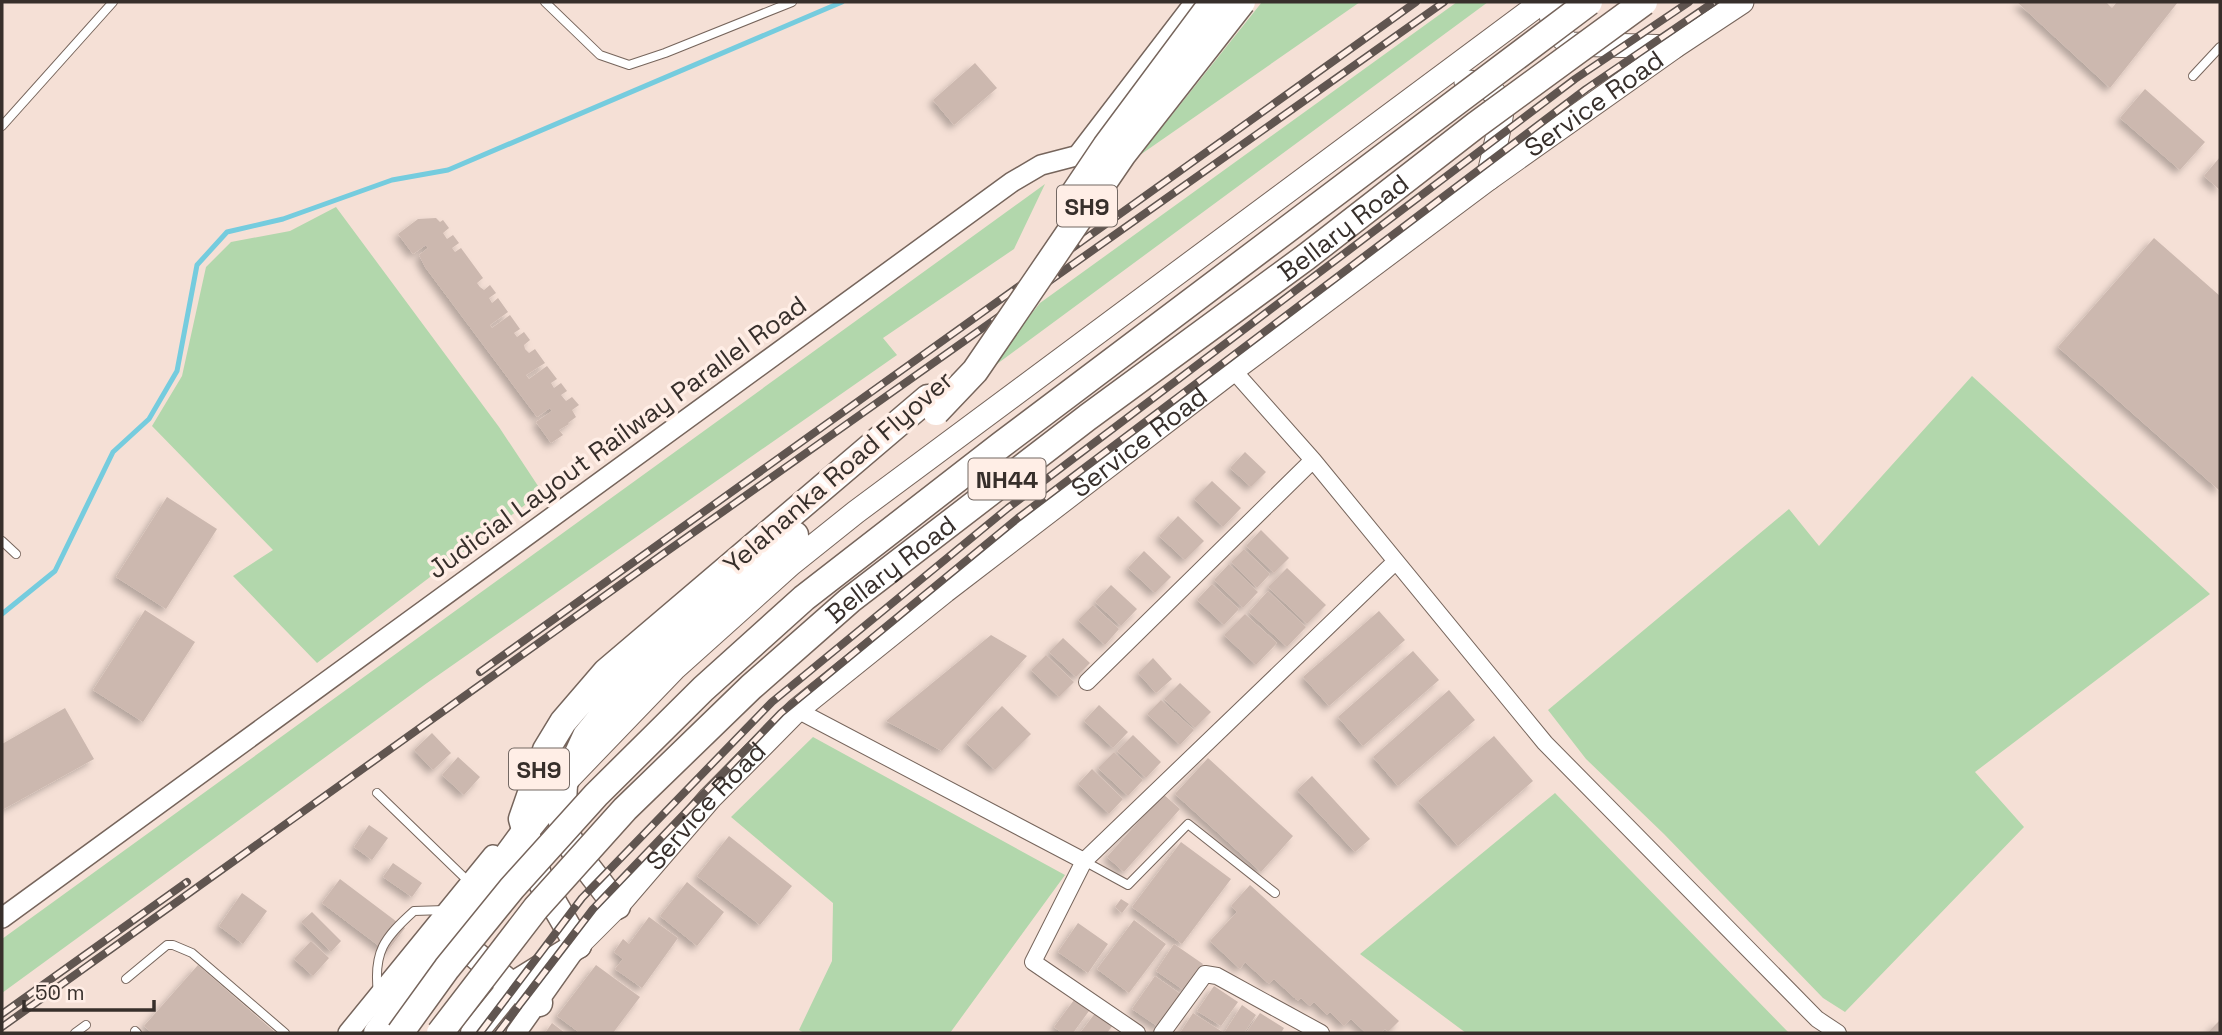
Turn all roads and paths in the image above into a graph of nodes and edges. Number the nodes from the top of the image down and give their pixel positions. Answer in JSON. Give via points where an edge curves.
{"nodes":[{"id":1,"x":113,"y":2,"type":"edge"},
{"id":2,"x":545,"y":2,"type":"edge"},
{"id":3,"x":792,"y":2,"type":"edge"},
{"id":4,"x":1195,"y":2,"type":"edge"},
{"id":5,"x":1213,"y":2,"type":"edge"},
{"id":6,"x":1542,"y":2,"type":"edge"},
{"id":7,"x":1559,"y":2,"type":"edge"},
{"id":8,"x":1589,"y":2,"type":"edge"},
{"id":9,"x":1644,"y":2,"type":"edge"},
{"id":10,"x":1742,"y":2,"type":"edge"},
{"id":11,"x":1243,"y":4,"type":"edge"},
{"id":12,"x":1674,"y":47,"type":"junction"},
{"id":13,"x":2220,"y":47,"type":"edge"},
{"id":14,"x":2193,"y":76,"type":"dead end"},
{"id":15,"x":1422,"y":93,"type":"junction"},
{"id":16,"x":2,"y":126,"type":"edge"},
{"id":17,"x":1077,"y":156,"type":"junction"},
{"id":18,"x":1488,"y":179,"type":"junction"},
{"id":19,"x":1233,"y":370,"type":"junction"},
{"id":20,"x":932,"y":405,"type":"junction"},
{"id":21,"x":1313,"y":460,"type":"junction"},
{"id":22,"x":2,"y":541,"type":"edge"},
{"id":23,"x":16,"y":554,"type":"dead end"},
{"id":24,"x":1395,"y":562,"type":"junction"},
{"id":25,"x":1087,"y":682,"type":"dead end"},
{"id":26,"x":797,"y":710,"type":"junction"},
{"id":27,"x":564,"y":784,"type":"junction"},
{"id":28,"x":377,"y":793,"type":"dead end"},
{"id":29,"x":523,"y":826,"type":"junction"},
{"id":30,"x":1084,"y":861,"type":"junction"},
{"id":31,"x":470,"y":883,"type":"junction"},
{"id":32,"x":1275,"y":892,"type":"dead end"},
{"id":33,"x":617,"y":906,"type":"junction"},
{"id":34,"x":2,"y":918,"type":"edge"},
{"id":35,"x":445,"y":922,"type":"junction"},
{"id":36,"x":578,"y":945,"type":"junction"},
{"id":37,"x":125,"y":979,"type":"dead end"},
{"id":38,"x":512,"y":986,"type":"junction"},
{"id":39,"x":379,"y":996,"type":"junction"},
{"id":40,"x":539,"y":1003,"type":"junction"},
{"id":41,"x":86,"y":1025,"type":"dead end"},
{"id":42,"x":75,"y":1033,"type":"edge"},
{"id":43,"x":285,"y":1033,"type":"edge"},
{"id":44,"x":348,"y":1033,"type":"edge"},
{"id":45,"x":377,"y":1033,"type":"edge"},
{"id":46,"x":400,"y":1033,"type":"edge"},
{"id":47,"x":440,"y":1033,"type":"edge"},
{"id":48,"x":474,"y":1033,"type":"edge"},
{"id":49,"x":516,"y":1033,"type":"edge"},
{"id":50,"x":1137,"y":1033,"type":"edge"},
{"id":51,"x":1162,"y":1033,"type":"edge"},
{"id":52,"x":1321,"y":1033,"type":"edge"},
{"id":53,"x":1838,"y":1033,"type":"edge"}],
"edges":[{"from":1,"to":16,"type":"lane"},
{"from":2,"to":3,"type":"lane","via":[[600,55],[629,65]]},
{"from":4,"to":17,"type":"street"},
{"from":5,"to":20,"type":"main road","name":"Yelahanka Road Flyover","number":"SH9","bridge":true,"via":[[1106,146]]},
{"from":6,"to":15,"type":"main road"},
{"from":7,"to":12,"type":"main road","via":[[1551,15],[1555,32],[1570,44]]},
{"from":8,"to":46,"type":"main road","name":"Bellary Road","number":"NH44","bridge":true,"via":[[804,598],[596,795],[512,888]]},
{"from":9,"to":47,"type":"main road","name":"Bellary Road","number":"NH44","bridge":true,"via":[[1088,416],[850,600],[751,687],[625,809],[536,908]]},
{"from":10,"to":12,"type":"main road","name":"Service Road"},
{"from":11,"to":17,"type":"street","name":"Judicial Layout Railway Parallel Road","via":[[1174,107],[1119,145]]},
{"from":11,"to":20,"type":"main road","name":"Yelahanka Road Flyover","number":"SH9","bridge":true,"via":[[1123,154],[975,371]]},
{"from":12,"to":18,"type":"main road","name":"Service Road"},
{"from":13,"to":14,"type":"lane"},
{"from":15,"to":18,"type":"main road","via":[[1460,82],[1478,82],[1494,93],[1502,110]]},
{"from":15,"to":27,"type":"main road","via":[[791,564],[674,669]]},
{"from":17,"to":34,"type":"street","name":"Judicial Layout Railway Parallel Road","via":[[1041,165],[1012,182]]},
{"from":18,"to":19,"type":"main road","name":"Service Road"},
{"from":19,"to":21,"type":"street"},
{"from":19,"to":26,"type":"main road","name":"Service Road"},
{"from":20,"to":27,"type":"main road","name":"Yelahanka Road Flyover","number":"SH9","via":[[626,687],[586,736]]},
{"from":20,"to":29,"type":"main road","name":"Yelahanka Road Flyover","number":"SH9","via":[[606,672],[545,750]]},
{"from":21,"to":24,"type":"street"},
{"from":21,"to":25,"type":"street"},
{"from":22,"to":23,"type":"lane"},
{"from":24,"to":30,"type":"street"},
{"from":24,"to":53,"type":"street","via":[[1545,743],[1816,1019]]},
{"from":26,"to":30,"type":"street"},
{"from":26,"to":33,"type":"main road","name":"Service Road","via":[[710,798]]},
{"from":27,"to":29,"type":"main road"},
{"from":27,"to":33,"type":"main road","number":"SH9","via":[[562,823],[574,850]]},
{"from":28,"to":31,"type":"lane"},
{"from":29,"to":31,"type":"street"},
{"from":29,"to":35,"type":"main road"},
{"from":29,"to":36,"type":"main road","via":[[539,878]]},
{"from":30,"to":32,"type":"lane","via":[[1128,885],[1188,824]]},
{"from":30,"to":50,"type":"street","via":[[1033,962]]},
{"from":31,"to":35,"type":"street"},
{"from":33,"to":36,"type":"main road","name":"Service Road"},
{"from":35,"to":38,"type":"main road"},
{"from":35,"to":39,"type":"street"},
{"from":35,"to":39,"type":"lane","via":[[414,911],[398,925],[383,945],[376,970]]},
{"from":35,"to":45,"type":"main road"},
{"from":36,"to":38,"type":"main road"},
{"from":36,"to":40,"type":"street"},
{"from":37,"to":43,"type":"lane","via":[[167,945],[183,949]]},
{"from":38,"to":40,"type":"main road"},
{"from":38,"to":48,"type":"main road"},
{"from":39,"to":44,"type":"street"},
{"from":40,"to":49,"type":"street"},
{"from":41,"to":42,"type":"lane"},
{"from":51,"to":52,"type":"street","via":[[1205,974],[1217,976]]}]}
